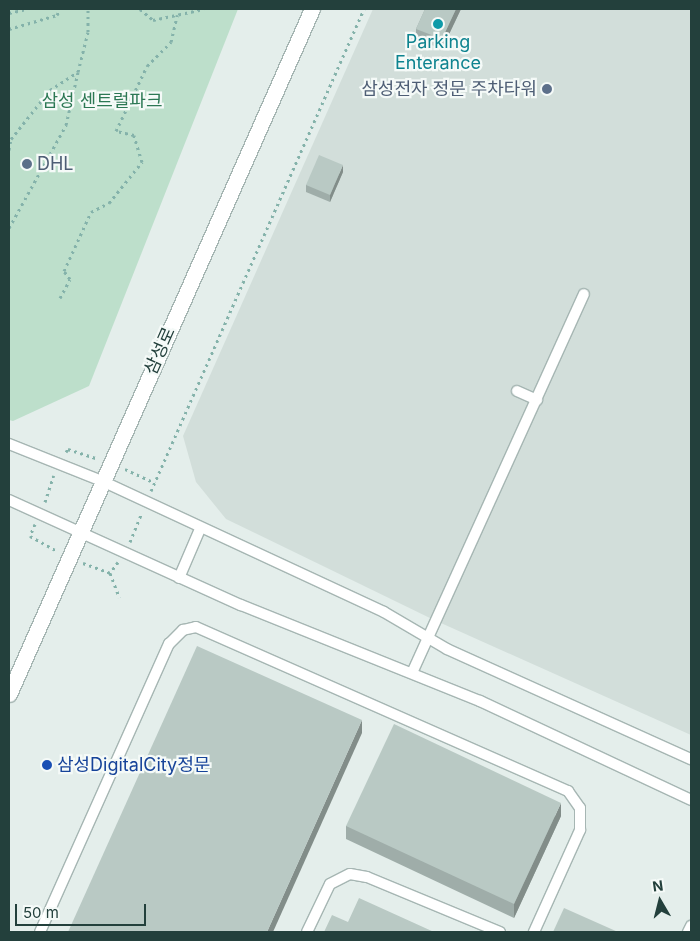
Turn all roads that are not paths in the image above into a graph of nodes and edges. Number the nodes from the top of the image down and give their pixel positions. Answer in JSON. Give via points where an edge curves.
{"nodes":[{"id":1,"x":312,"y":9,"type":"edge"},
{"id":2,"x":584,"y":294,"type":"dead end"},
{"id":3,"x":517,"y":390,"type":"dead end"},
{"id":4,"x":537,"y":400,"type":"junction"},
{"id":5,"x":9,"y":444,"type":"edge"},
{"id":6,"x":102,"y":481,"type":"junction"},
{"id":7,"x":9,"y":500,"type":"edge"},
{"id":8,"x":80,"y":530,"type":"junction"},
{"id":9,"x":200,"y":530,"type":"junction"},
{"id":10,"x":179,"y":578,"type":"junction"},
{"id":11,"x":431,"y":640,"type":"junction"},
{"id":12,"x":412,"y":674,"type":"junction"},
{"id":13,"x":9,"y":694,"type":"edge"},
{"id":14,"x":691,"y":759,"type":"edge"},
{"id":15,"x":691,"y":800,"type":"edge"},
{"id":16,"x":691,"y":926,"type":"edge"},
{"id":17,"x":40,"y":932,"type":"edge"},
{"id":18,"x":307,"y":932,"type":"edge"},
{"id":19,"x":500,"y":932,"type":"edge"},
{"id":20,"x":534,"y":932,"type":"edge"},
{"id":21,"x":688,"y":932,"type":"edge"}],
"edges":[{"from":1,"to":6,"type":"street","name":"삼성로"},
{"from":2,"to":4,"type":"lane"},
{"from":3,"to":4,"type":"lane"},
{"from":4,"to":11,"type":"lane"},
{"from":5,"to":6,"type":"lane"},
{"from":6,"to":8,"type":"street","name":"삼성로"},
{"from":6,"to":9,"type":"lane"},
{"from":7,"to":8,"type":"lane"},
{"from":8,"to":10,"type":"lane"},
{"from":8,"to":13,"type":"street","name":"삼성로"},
{"from":9,"to":10,"type":"lane"},
{"from":9,"to":11,"type":"lane","via":[[384,612]]},
{"from":10,"to":12,"type":"lane","via":[[373,661]]},
{"from":11,"to":12,"type":"lane"},
{"from":11,"to":14,"type":"lane"},
{"from":12,"to":15,"type":"lane"},
{"from":16,"to":21,"type":"lane"},
{"from":17,"to":20,"type":"lane","via":[[170,644],[183,630],[196,627],[568,791],[580,808],[580,830]]},
{"from":18,"to":19,"type":"lane","via":[[330,884],[350,874],[367,877]]}]}
